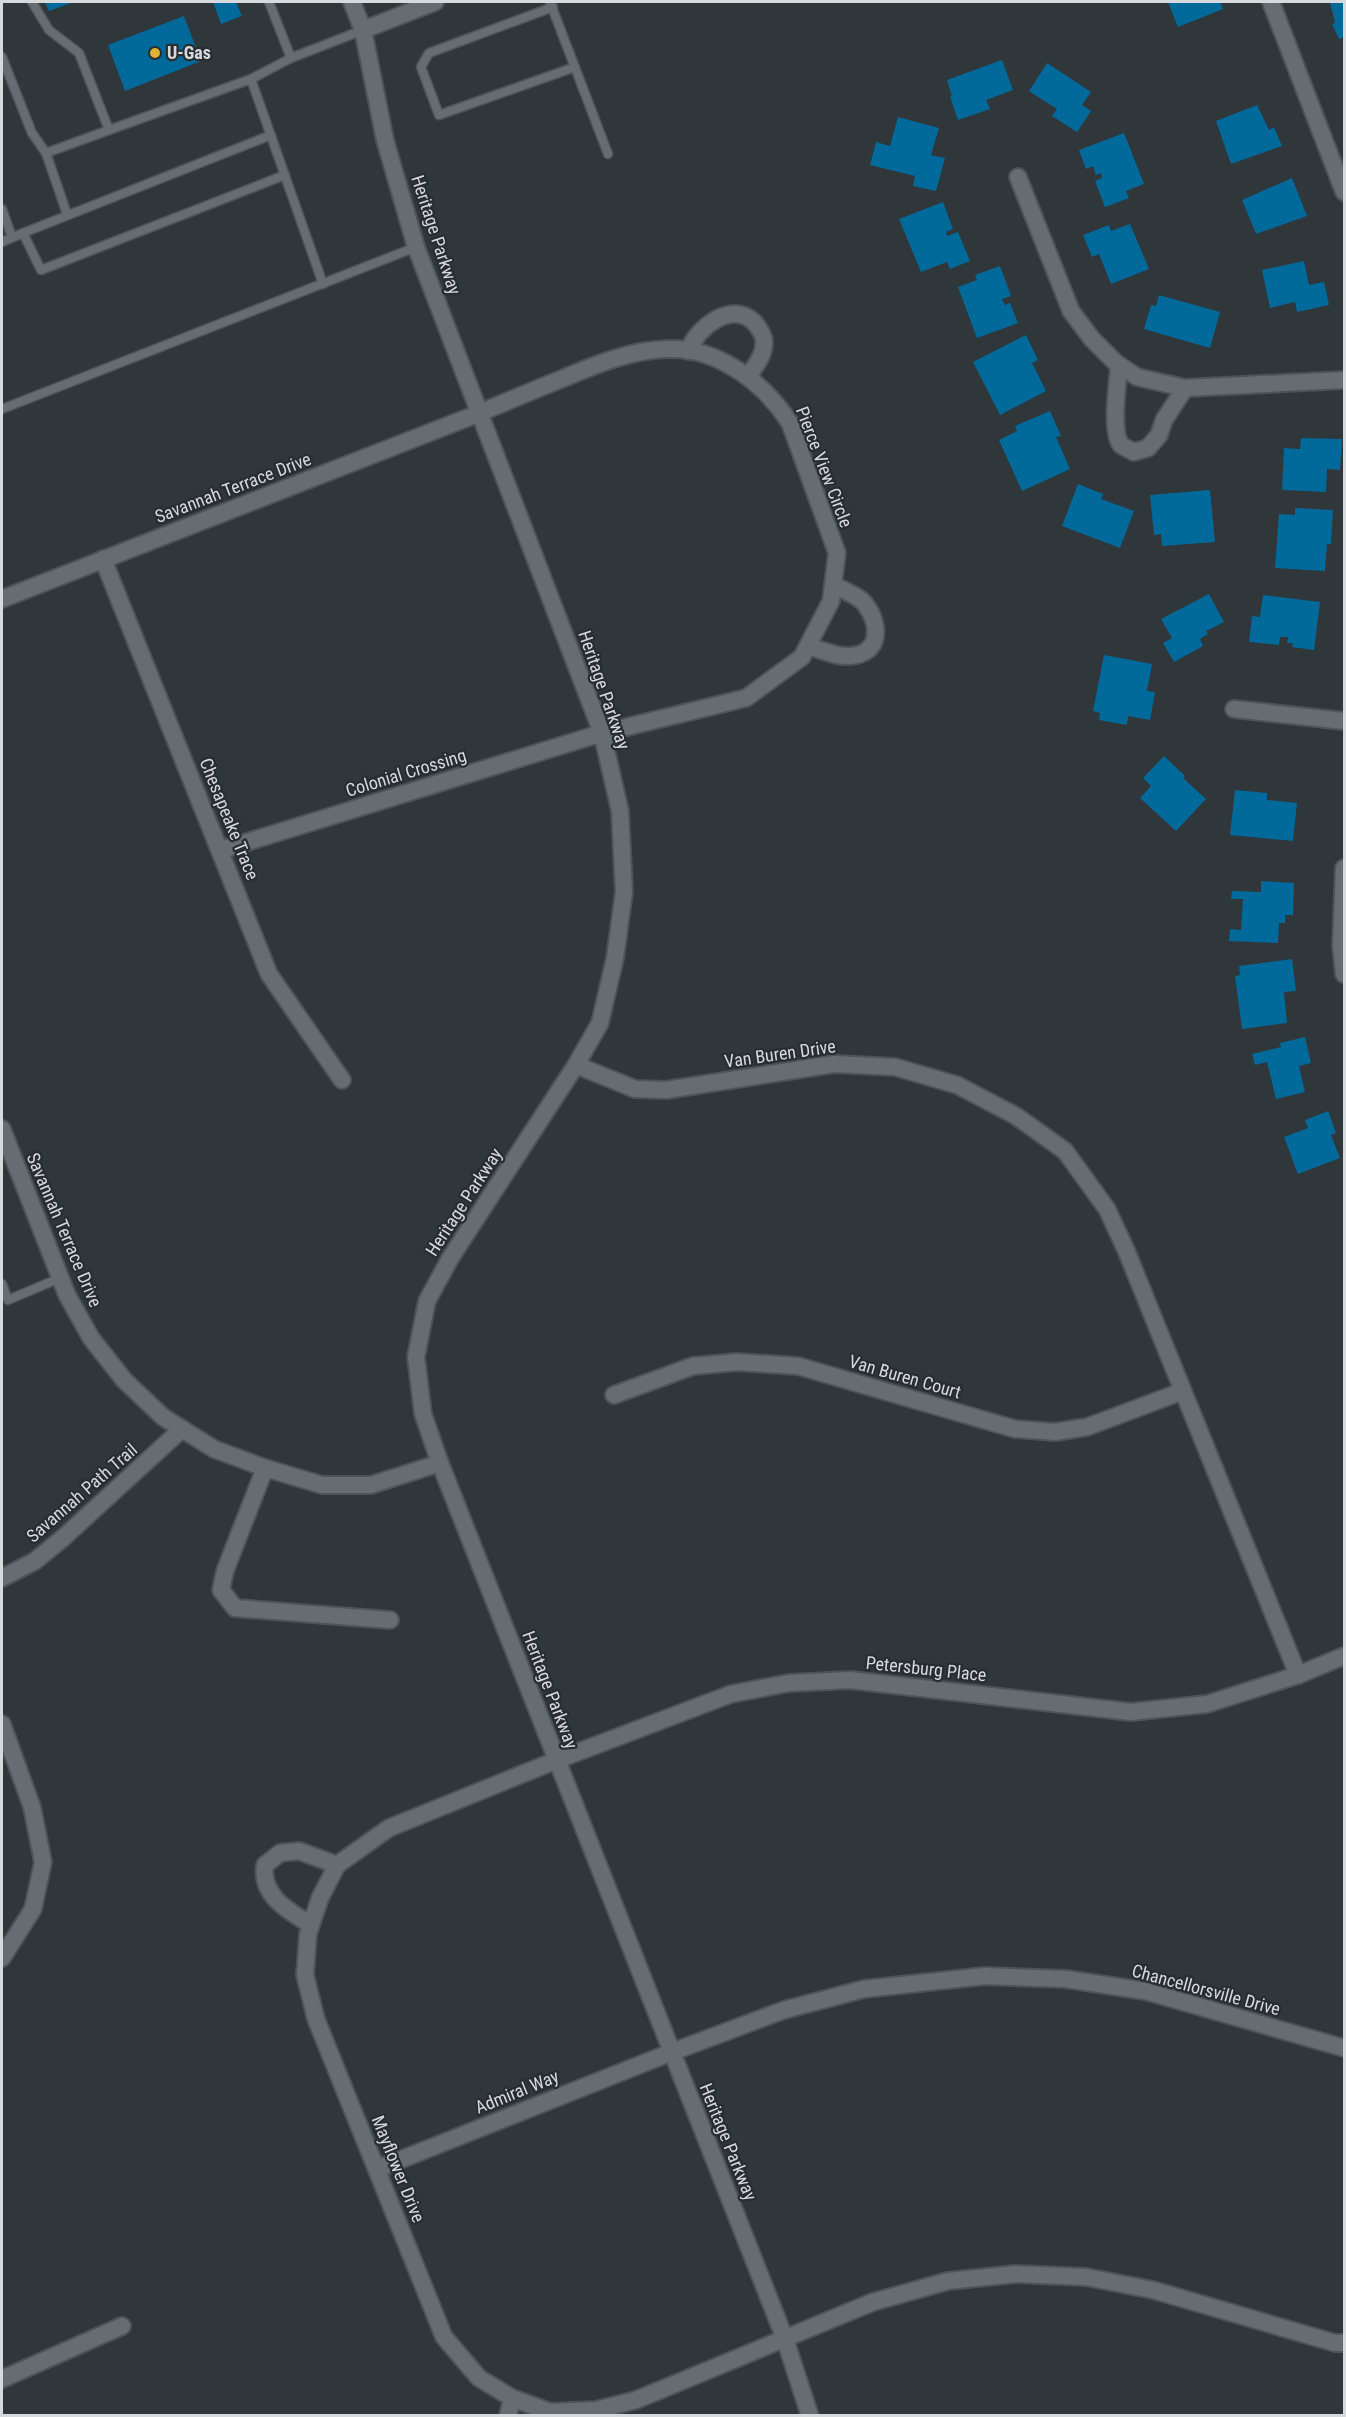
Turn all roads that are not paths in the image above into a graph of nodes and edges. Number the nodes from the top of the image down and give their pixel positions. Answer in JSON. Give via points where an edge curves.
{"nodes":[{"id":1,"x":32,"y":2,"type":"edge"},
{"id":2,"x":269,"y":2,"type":"edge"},
{"id":3,"x":352,"y":2,"type":"edge"},
{"id":4,"x":431,"y":2,"type":"edge"},
{"id":5,"x":1271,"y":2,"type":"edge"},
{"id":6,"x":551,"y":4,"type":"edge"},
{"id":7,"x":363,"y":30,"type":"junction"},
{"id":8,"x":2,"y":57,"type":"edge"},
{"id":9,"x":291,"y":58,"type":"junction"},
{"id":10,"x":575,"y":67,"type":"junction"},
{"id":11,"x":251,"y":79,"type":"junction"},
{"id":12,"x":109,"y":130,"type":"junction"},
{"id":13,"x":270,"y":135,"type":"junction"},
{"id":14,"x":46,"y":153,"type":"junction"},
{"id":15,"x":608,"y":154,"type":"dead end"},
{"id":16,"x":285,"y":176,"type":"junction"},
{"id":17,"x":1018,"y":177,"type":"dead end"},
{"id":18,"x":1344,"y":192,"type":"edge"},
{"id":19,"x":2,"y":209,"type":"edge"},
{"id":20,"x":67,"y":214,"type":"junction"},
{"id":21,"x":23,"y":233,"type":"junction"},
{"id":22,"x":12,"y":237,"type":"junction"},
{"id":23,"x":2,"y":242,"type":"edge"},
{"id":24,"x":416,"y":247,"type":"junction"},
{"id":25,"x":323,"y":284,"type":"junction"},
{"id":26,"x":688,"y":351,"type":"junction"},
{"id":27,"x":1119,"y":365,"type":"junction"},
{"id":28,"x":748,"y":376,"type":"junction"},
{"id":29,"x":1344,"y":380,"type":"edge"},
{"id":30,"x":1185,"y":388,"type":"junction"},
{"id":31,"x":2,"y":409,"type":"edge"},
{"id":32,"x":479,"y":413,"type":"junction"},
{"id":33,"x":103,"y":559,"type":"junction"},
{"id":34,"x":833,"y":585,"type":"junction"},
{"id":35,"x":2,"y":599,"type":"edge"},
{"id":36,"x":808,"y":646,"type":"junction"},
{"id":37,"x":1234,"y":709,"type":"dead end"},
{"id":38,"x":1344,"y":721,"type":"edge"},
{"id":39,"x":602,"y":733,"type":"junction"},
{"id":40,"x":221,"y":850,"type":"junction"},
{"id":41,"x":1344,"y":868,"type":"edge"},
{"id":42,"x":1344,"y":974,"type":"edge"},
{"id":43,"x":576,"y":1065,"type":"junction"},
{"id":44,"x":342,"y":1080,"type":"dead end"},
{"id":45,"x":2,"y":1129,"type":"edge"},
{"id":46,"x":60,"y":1278,"type":"junction"},
{"id":47,"x":2,"y":1284,"type":"edge"},
{"id":48,"x":5,"y":1301,"type":"edge"},
{"id":49,"x":1183,"y":1391,"type":"junction"},
{"id":50,"x":614,"y":1395,"type":"dead end"},
{"id":51,"x":182,"y":1429,"type":"junction"},
{"id":52,"x":440,"y":1463,"type":"junction"},
{"id":53,"x":265,"y":1468,"type":"junction"},
{"id":54,"x":2,"y":1578,"type":"edge"},
{"id":55,"x":390,"y":1620,"type":"dead end"},
{"id":56,"x":1344,"y":1656,"type":"edge"},
{"id":57,"x":1298,"y":1675,"type":"junction"},
{"id":58,"x":2,"y":1724,"type":"edge"},
{"id":59,"x":557,"y":1760,"type":"junction"},
{"id":60,"x":337,"y":1865,"type":"junction"},
{"id":61,"x":311,"y":1925,"type":"junction"},
{"id":62,"x":2,"y":1958,"type":"edge"},
{"id":63,"x":1344,"y":2048,"type":"edge"},
{"id":64,"x":672,"y":2052,"type":"junction"},
{"id":65,"x":377,"y":2169,"type":"junction"},
{"id":66,"x":122,"y":2326,"type":"dead end"},
{"id":67,"x":785,"y":2339,"type":"junction"},
{"id":68,"x":1344,"y":2343,"type":"edge"},
{"id":69,"x":2,"y":2379,"type":"edge"},
{"id":70,"x":513,"y":2398,"type":"junction"},
{"id":71,"x":570,"y":2413,"type":"edge"},
{"id":72,"x":508,"y":2415,"type":"edge"},
{"id":73,"x":810,"y":2415,"type":"edge"}],
"edges":[{"from":1,"to":12,"type":"lane","via":[[49,30],[79,53]]},
{"from":2,"to":9,"type":"lane"},
{"from":3,"to":7,"type":"street","name":"Heritage Parkway"},
{"from":4,"to":7,"type":"street"},
{"from":5,"to":18,"type":"street"},
{"from":6,"to":10,"type":"lane"},
{"from":6,"to":10,"type":"lane","via":[[429,53],[421,67],[439,115]]},
{"from":7,"to":9,"type":"lane"},
{"from":7,"to":24,"type":"street","name":"Heritage Parkway","via":[[385,140]]},
{"from":8,"to":14,"type":"lane","via":[[32,133]]},
{"from":9,"to":11,"type":"lane"},
{"from":10,"to":15,"type":"lane"},
{"from":11,"to":12,"type":"lane"},
{"from":11,"to":13,"type":"lane"},
{"from":12,"to":14,"type":"lane"},
{"from":13,"to":16,"type":"lane"},
{"from":13,"to":20,"type":"lane"},
{"from":14,"to":20,"type":"lane"},
{"from":16,"to":21,"type":"lane","via":[[41,270]]},
{"from":16,"to":25,"type":"lane"},
{"from":17,"to":27,"type":"street","via":[[1071,311]]},
{"from":19,"to":22,"type":"lane"},
{"from":20,"to":21,"type":"lane"},
{"from":21,"to":22,"type":"lane"},
{"from":22,"to":23,"type":"lane"},
{"from":24,"to":25,"type":"lane"},
{"from":24,"to":32,"type":"street","name":"Heritage Parkway"},
{"from":25,"to":31,"type":"lane"},
{"from":26,"to":28,"type":"street","name":"Pierce View Circle","via":[[719,359]]},
{"from":26,"to":28,"type":"street","via":[[702,329],[719,318],[735,313],[750,318],[760,328],[765,342],[761,358]]},
{"from":26,"to":32,"type":"street","name":"Pierce View Circle","via":[[668,348],[616,357]]},
{"from":27,"to":30,"type":"street","via":[[1137,377]]},
{"from":27,"to":30,"type":"street","via":[[1117,431],[1121,444],[1134,452],[1148,448],[1159,435]]},
{"from":28,"to":34,"type":"street","name":"Pierce View Circle","via":[[779,405],[790,423],[837,553]]},
{"from":29,"to":30,"type":"street"},
{"from":32,"to":33,"type":"street","name":"Savannah Terrace Drive"},
{"from":32,"to":39,"type":"street","name":"Heritage Parkway"},
{"from":33,"to":35,"type":"street","name":"Savannah Terrace Drive"},
{"from":33,"to":40,"type":"street","name":"Chesapeake Trace"},
{"from":34,"to":36,"type":"street","name":"Pierce View Circle","via":[[831,601]]},
{"from":34,"to":36,"type":"street","via":[[864,602],[876,622],[875,642],[866,653],[848,656]]},
{"from":36,"to":39,"type":"street","name":"Pierce View Circle","via":[[802,657],[746,698]]},
{"from":37,"to":38,"type":"street"},
{"from":39,"to":40,"type":"street","name":"Colonial Crossing"},
{"from":39,"to":43,"type":"street","name":"Heritage Parkway","via":[[620,811],[624,892],[615,958],[600,1023]]},
{"from":40,"to":44,"type":"street","name":"Chesapeake Trace","via":[[269,974]]},
{"from":41,"to":42,"type":"street"},
{"from":43,"to":49,"type":"street","name":"Van Buren Drive","via":[[635,1089],[666,1090],[834,1064],[895,1067],[957,1085],[1016,1116],[1065,1151],[1107,1209]]},
{"from":43,"to":52,"type":"street","name":"Heritage Parkway","via":[[451,1257],[427,1301],[416,1357],[423,1414]]},
{"from":45,"to":46,"type":"street","name":"Savannah Terrace Drive"},
{"from":46,"to":48,"type":"lane"},
{"from":46,"to":51,"type":"street","name":"Savannah Terrace Drive","via":[[91,1338],[124,1380],[163,1417]]},
{"from":47,"to":48,"type":"lane"},
{"from":49,"to":50,"type":"street","name":"Van Buren Court","via":[[1087,1427],[1054,1432],[1015,1429],[798,1366],[736,1362],[693,1366]]},
{"from":49,"to":57,"type":"street"},
{"from":51,"to":53,"type":"street","name":"Savannah Terrace Drive","via":[[214,1449]]},
{"from":51,"to":54,"type":"street","name":"Savannah Path Trail","via":[[63,1538],[35,1561]]},
{"from":52,"to":53,"type":"street","name":"Savannah Terrace Drive","via":[[371,1485],[322,1485]]},
{"from":52,"to":59,"type":"street","name":"Heritage Parkway"},
{"from":53,"to":55,"type":"street","via":[[220,1590],[235,1608]]},
{"from":56,"to":57,"type":"street","name":"Petersburg Place"},
{"from":57,"to":59,"type":"street","name":"Petersburg Place","via":[[1208,1704],[1131,1712],[850,1680],[789,1683],[730,1694]]},
{"from":58,"to":62,"type":"street","via":[[32,1807],[43,1862],[33,1909]]},
{"from":59,"to":60,"type":"street","name":"Mayflower Drive","via":[[389,1828]]},
{"from":59,"to":64,"type":"street","name":"Heritage Parkway"},
{"from":60,"to":61,"type":"street","name":"Mayflower Drive"},
{"from":60,"to":61,"type":"street","via":[[299,1851],[280,1853],[266,1865],[263,1877],[272,1896]]},
{"from":61,"to":65,"type":"street","name":"Mayflower Drive","via":[[305,1975],[316,2019]]},
{"from":63,"to":64,"type":"street","name":"Chancellorsville Drive","via":[[1145,1991],[1066,1979],[985,1976],[864,1989],[784,2010]]},
{"from":64,"to":65,"type":"street","name":"Admiral Way"},
{"from":64,"to":67,"type":"street","name":"Heritage Parkway"},
{"from":65,"to":70,"type":"street","name":"Mayflower Drive","via":[[444,2337],[479,2378]]},
{"from":66,"to":69,"type":"street"},
{"from":67,"to":68,"type":"street","via":[[873,2302],[938,2284],[1016,2274],[1086,2277],[1153,2290]]},
{"from":67,"to":71,"type":"street","name":"Mayflower Drive","via":[[636,2400]]},
{"from":67,"to":73,"type":"street","name":"Heritage Parkway"},
{"from":70,"to":71,"type":"street","name":"Mayflower Drive","via":[[550,2412]]},
{"from":70,"to":72,"type":"street"}]}
